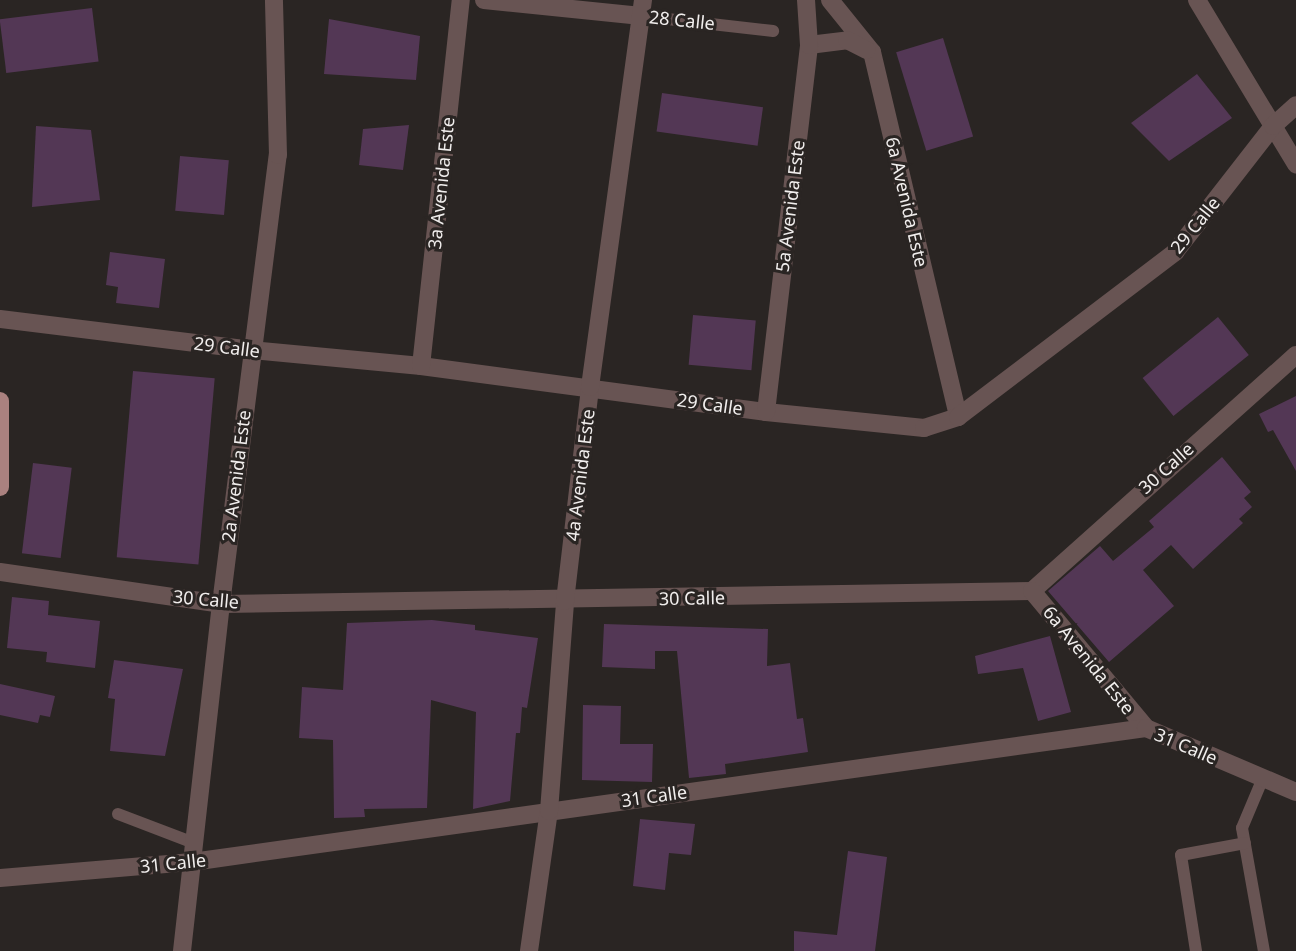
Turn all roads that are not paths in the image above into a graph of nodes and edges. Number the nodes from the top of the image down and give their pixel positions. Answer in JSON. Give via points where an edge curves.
{"nodes":[{"id":1,"x":273,"y":0,"type":"edge"},
{"id":2,"x":460,"y":0,"type":"edge"},
{"id":3,"x":484,"y":0,"type":"edge"},
{"id":4,"x":806,"y":0,"type":"edge"},
{"id":5,"x":830,"y":0,"type":"edge"},
{"id":6,"x":1197,"y":0,"type":"edge"},
{"id":7,"x":642,"y":8,"type":"edge"},
{"id":8,"x":773,"y":31,"type":"dead end"},
{"id":9,"x":809,"y":45,"type":"junction"},
{"id":10,"x":872,"y":52,"type":"junction"},
{"id":11,"x":1296,"y":105,"type":"edge"},
{"id":12,"x":1273,"y":126,"type":"junction"},
{"id":13,"x":1296,"y":164,"type":"edge"},
{"id":14,"x":0,"y":319,"type":"edge"},
{"id":15,"x":252,"y":350,"type":"junction"},
{"id":16,"x":1296,"y":355,"type":"edge"},
{"id":17,"x":421,"y":366,"type":"junction"},
{"id":18,"x":590,"y":387,"type":"junction"},
{"id":19,"x":0,"y":401,"type":"edge"},
{"id":20,"x":766,"y":412,"type":"junction"},
{"id":21,"x":958,"y":417,"type":"junction"},
{"id":22,"x":0,"y":487,"type":"edge"},
{"id":23,"x":0,"y":572,"type":"edge"},
{"id":24,"x":1032,"y":591,"type":"junction"},
{"id":25,"x":565,"y":601,"type":"junction"},
{"id":26,"x":221,"y":603,"type":"junction"},
{"id":27,"x":1146,"y":728,"type":"junction"},
{"id":28,"x":1263,"y":778,"type":"junction"},
{"id":29,"x":1296,"y":792,"type":"edge"},
{"id":30,"x":549,"y":811,"type":"junction"},
{"id":31,"x":118,"y":814,"type":"dead end"},
{"id":32,"x":1245,"y":843,"type":"junction"},
{"id":33,"x":193,"y":852,"type":"junction"},
{"id":34,"x":0,"y":878,"type":"edge"},
{"id":35,"x":182,"y":951,"type":"edge"},
{"id":36,"x":529,"y":951,"type":"edge"},
{"id":37,"x":1196,"y":951,"type":"edge"},
{"id":38,"x":1264,"y":951,"type":"edge"}],
"edges":[{"from":1,"to":15,"type":"street","name":"2a Avenida Este","via":[[278,155]]},
{"from":2,"to":17,"type":"street","name":"3a Avenida Este"},
{"from":3,"to":7,"type":"street","name":"28 Calle"},
{"from":4,"to":9,"type":"street","name":"5a Avenida Este"},
{"from":5,"to":10,"type":"street","name":"6a Avenida Este"},
{"from":6,"to":12,"type":"street"},
{"from":7,"to":8,"type":"lane","name":"28 Calle"},
{"from":7,"to":18,"type":"street","name":"4a Avenida Este"},
{"from":9,"to":10,"type":"street","via":[[847,40]]},
{"from":9,"to":20,"type":"street","name":"5a Avenida Este"},
{"from":10,"to":21,"type":"street","name":"6a Avenida Este"},
{"from":11,"to":12,"type":"street","name":"29 Calle"},
{"from":12,"to":13,"type":"street"},
{"from":12,"to":21,"type":"street","name":"29 Calle","via":[[1175,252]]},
{"from":14,"to":15,"type":"street","name":"29 Calle"},
{"from":15,"to":17,"type":"street","name":"29 Calle"},
{"from":15,"to":26,"type":"street","name":"2a Avenida Este"},
{"from":16,"to":24,"type":"street","name":"30 Calle"},
{"from":17,"to":18,"type":"street","name":"29 Calle"},
{"from":18,"to":20,"type":"street","name":"29 Calle"},
{"from":18,"to":25,"type":"street","name":"4a Avenida Este"},
{"from":19,"to":22,"type":"main road"},
{"from":20,"to":21,"type":"street","name":"29 Calle","via":[[924,428]]},
{"from":23,"to":26,"type":"street","name":"30 Calle"},
{"from":24,"to":25,"type":"street","name":"30 Calle"},
{"from":24,"to":27,"type":"street","name":"6a Avenida Este"},
{"from":25,"to":26,"type":"street","name":"30 Calle"},
{"from":25,"to":30,"type":"street","name":"4a Avenida Este"},
{"from":26,"to":33,"type":"street","name":"2a Avenida Este"},
{"from":27,"to":28,"type":"street","name":"31 Calle"},
{"from":27,"to":30,"type":"street","name":"31 Calle"},
{"from":28,"to":29,"type":"street","name":"31 Calle"},
{"from":28,"to":32,"type":"lane","via":[[1242,828]]},
{"from":30,"to":33,"type":"street","name":"31 Calle"},
{"from":30,"to":36,"type":"street","name":"4a Avenida Este"},
{"from":31,"to":33,"type":"lane"},
{"from":32,"to":37,"type":"lane","via":[[1181,855]]},
{"from":32,"to":38,"type":"lane"},
{"from":33,"to":34,"type":"street","name":"31 Calle"},
{"from":33,"to":35,"type":"street","name":"2a Avenida Este"}]}
